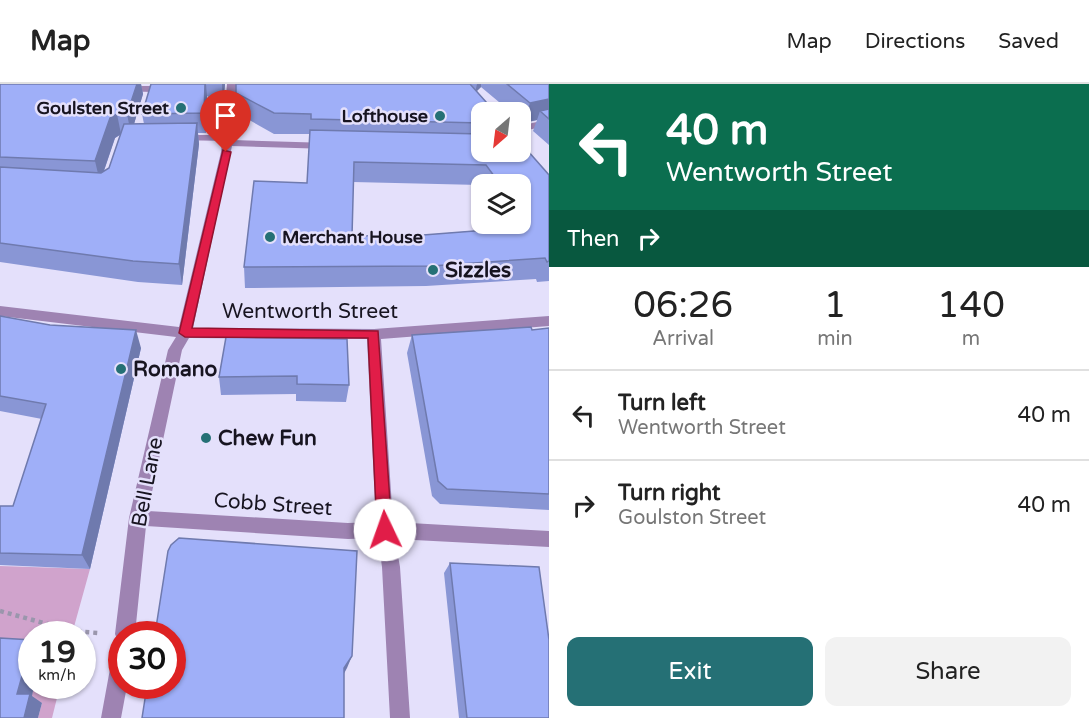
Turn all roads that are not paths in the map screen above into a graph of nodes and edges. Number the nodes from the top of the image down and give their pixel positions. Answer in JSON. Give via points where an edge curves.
{"nodes":[{"id":1,"x":232,"y":84,"type":"edge"},
{"id":2,"x":108,"y":88,"type":"edge"},
{"id":3,"x":151,"y":91,"type":"edge"},
{"id":4,"x":549,"y":122,"type":"edge"},
{"id":5,"x":531,"y":126,"type":"edge"},
{"id":6,"x":167,"y":138,"type":"edge"},
{"id":7,"x":227,"y":140,"type":"junction"},
{"id":8,"x":343,"y":146,"type":"edge"},
{"id":9,"x":0,"y":311,"type":"edge"},
{"id":10,"x":549,"y":321,"type":"edge"},
{"id":11,"x":185,"y":333,"type":"junction"},
{"id":12,"x":374,"y":334,"type":"junction"},
{"id":13,"x":138,"y":518,"type":"junction"},
{"id":14,"x":385,"y":530,"type":"junction"},
{"id":15,"x":549,"y":538,"type":"edge"},
{"id":16,"x":127,"y":621,"type":"edge"},
{"id":17,"x":114,"y":699,"type":"edge"},
{"id":18,"x":111,"y":718,"type":"edge"},
{"id":19,"x":400,"y":718,"type":"edge"}],
"edges":[{"from":1,"to":7,"type":"street","name":"Bell Lane"},
{"from":2,"to":3,"type":"street"},
{"from":4,"to":5,"type":"street"},
{"from":6,"to":7,"type":"street"},
{"from":7,"to":8,"type":"street"},
{"from":7,"to":11,"type":"street","name":"Bell Lane"},
{"from":9,"to":11,"type":"street","name":"Wentworth Street"},
{"from":10,"to":12,"type":"street","name":"Wentworth Street"},
{"from":11,"to":12,"type":"street","name":"Wentworth Street"},
{"from":11,"to":13,"type":"street","name":"Bell Lane","via":[[175,350]]},
{"from":12,"to":14,"type":"street"},
{"from":13,"to":14,"type":"street","name":"Cobb Street"},
{"from":13,"to":16,"type":"street","name":"Bell Lane"},
{"from":14,"to":15,"type":"street","name":"Cobb Street"},
{"from":14,"to":19,"type":"street","via":[[391,567]]},
{"from":17,"to":18,"type":"street"}]}
